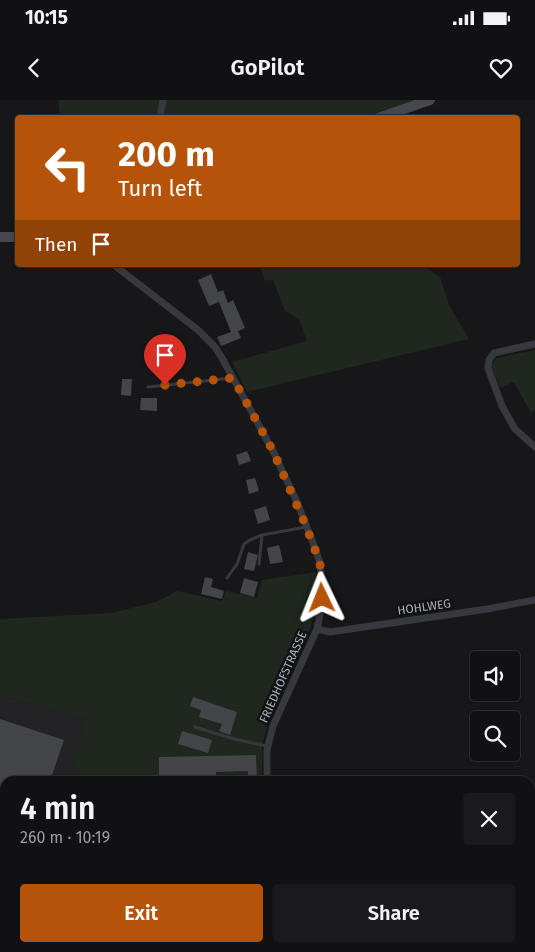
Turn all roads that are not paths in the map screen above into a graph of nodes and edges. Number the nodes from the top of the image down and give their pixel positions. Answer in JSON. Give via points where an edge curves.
{"nodes":[{"id":1,"x":162,"y":100,"type":"edge"},
{"id":2,"x":430,"y":100,"type":"edge"},
{"id":3,"x":160,"y":115,"type":"edge"},
{"id":4,"x":387,"y":115,"type":"edge"},
{"id":5,"x":0,"y":237,"type":"edge"},
{"id":6,"x":15,"y":237,"type":"edge"},
{"id":7,"x":117,"y":267,"type":"edge"},
{"id":8,"x":535,"y":344,"type":"edge"},
{"id":9,"x":233,"y":378,"type":"junction"},
{"id":10,"x":148,"y":387,"type":"dead end"},
{"id":11,"x":535,"y":447,"type":"edge"},
{"id":12,"x":306,"y":526,"type":"junction"},
{"id":13,"x":262,"y":535,"type":"junction"},
{"id":14,"x":259,"y":564,"type":"dead end"},
{"id":15,"x":227,"y":578,"type":"dead end"},
{"id":16,"x":535,"y":600,"type":"edge"},
{"id":17,"x":317,"y":629,"type":"junction"},
{"id":18,"x":195,"y":727,"type":"dead end"},
{"id":19,"x":268,"y":747,"type":"junction"},
{"id":20,"x":267,"y":776,"type":"edge"}],
"edges":[{"from":1,"to":3,"type":"street"},
{"from":2,"to":4,"type":"street"},
{"from":5,"to":6,"type":"street"},
{"from":7,"to":9,"type":"street","name":"FRIEDHOFSTRASSE","via":[[206,337]]},
{"from":8,"to":11,"type":"street","via":[[494,353],[488,368],[514,429]]},
{"from":9,"to":10,"type":"lane"},
{"from":9,"to":12,"type":"street","name":"FRIEDHOFSTRASSE","via":[[273,451]]},
{"from":12,"to":13,"type":"lane"},
{"from":12,"to":17,"type":"street","name":"FRIEDHOFSTRASSE","via":[[322,576]]},
{"from":13,"to":14,"type":"lane"},
{"from":13,"to":15,"type":"lane","via":[[244,544],[237,564]]},
{"from":16,"to":17,"type":"street","name":"HOHLWEG","via":[[330,632]]},
{"from":17,"to":19,"type":"street","name":"FRIEDHOFSTRASSE","via":[[281,706]]},
{"from":18,"to":19,"type":"lane"},
{"from":19,"to":20,"type":"street","name":"FRIEDHOFSTRASSE"}]}
